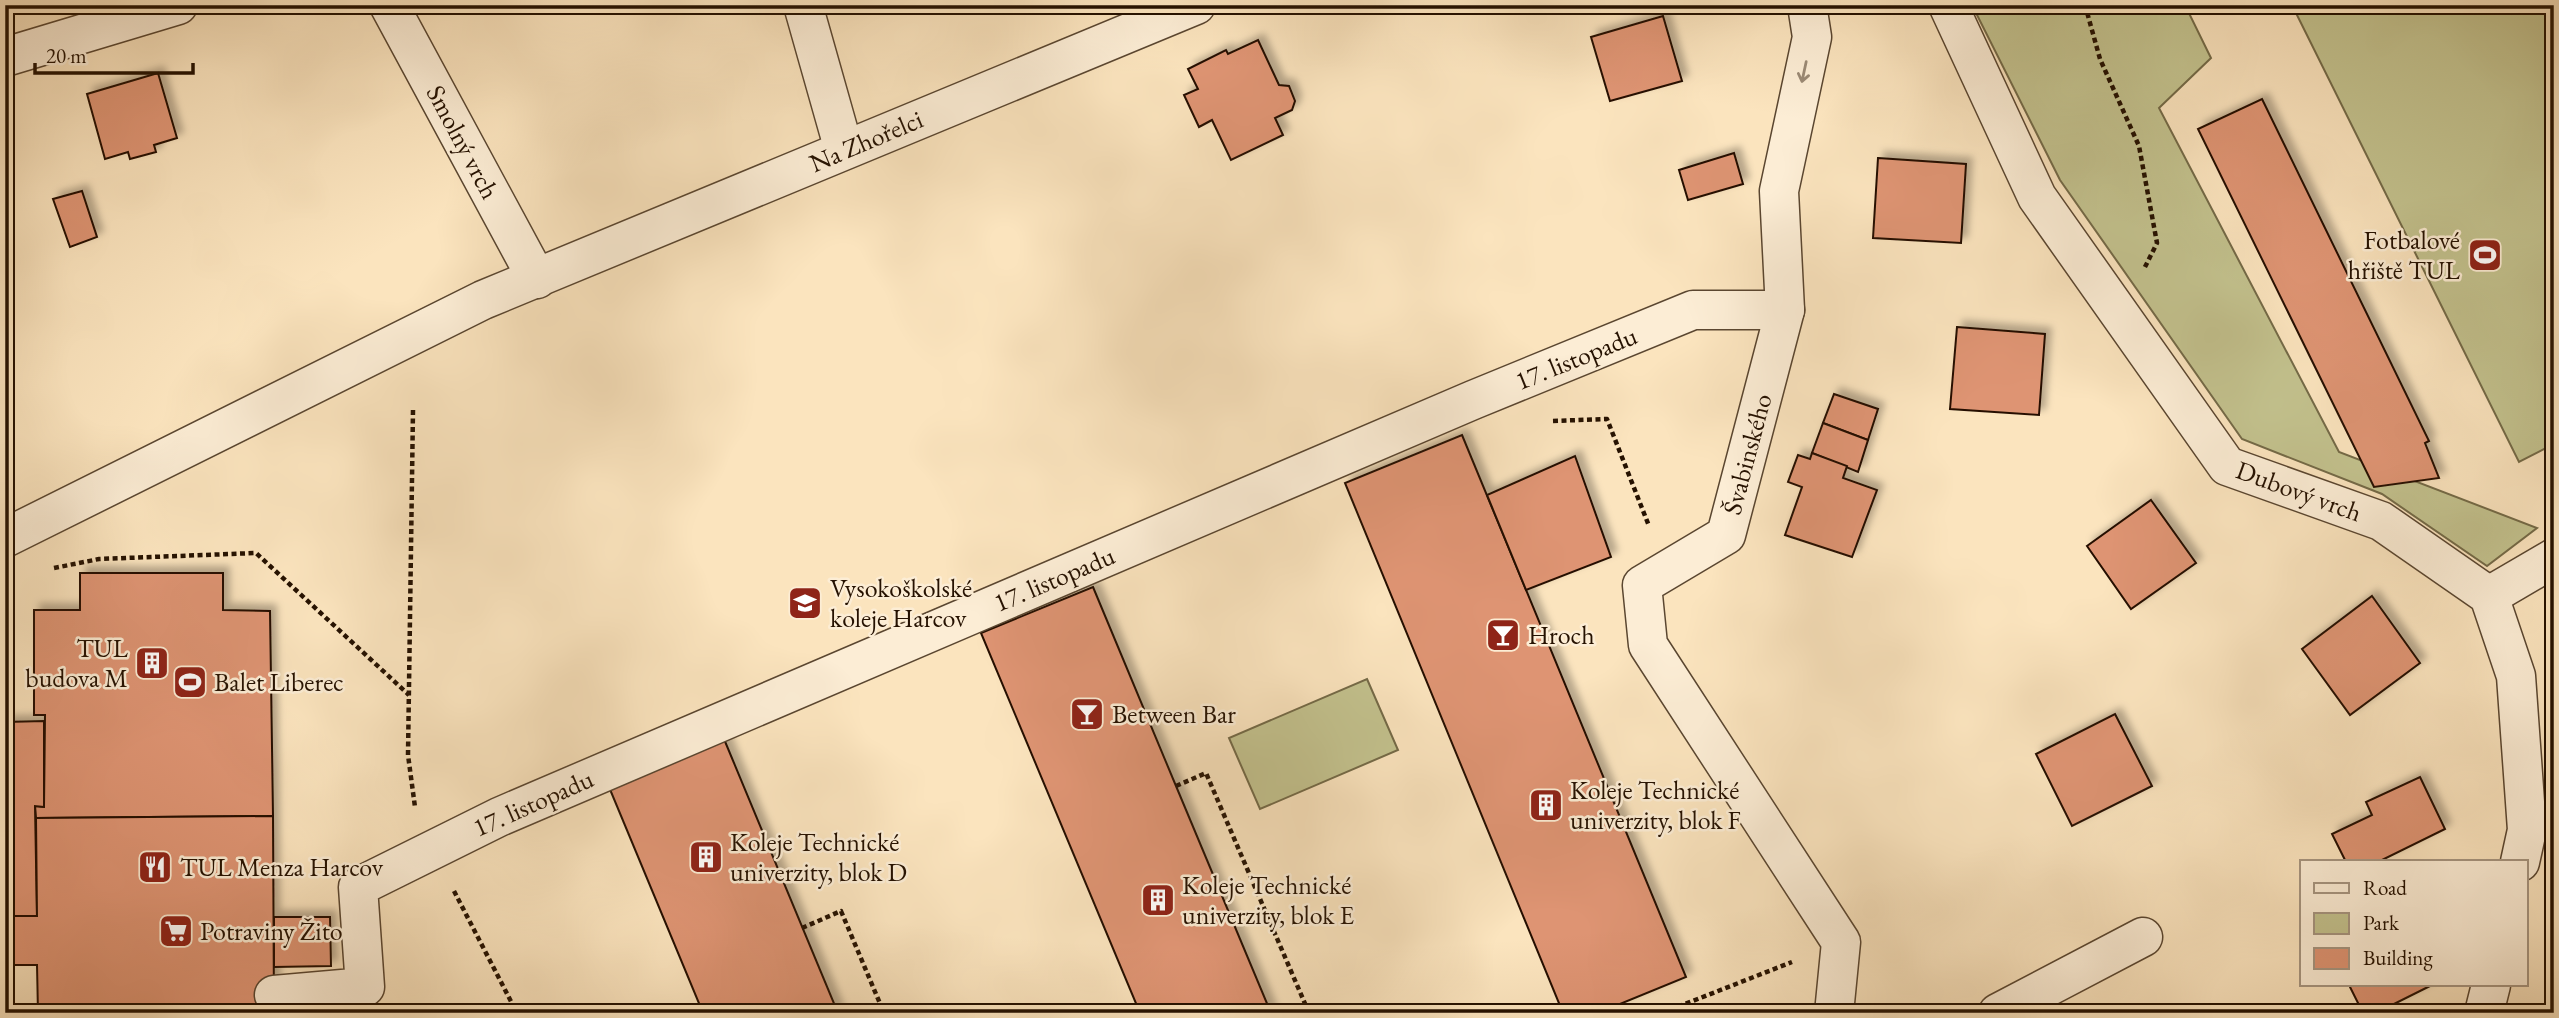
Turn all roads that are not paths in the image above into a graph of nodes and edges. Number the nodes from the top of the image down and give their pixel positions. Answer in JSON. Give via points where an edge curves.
{"nodes":[{"id":1,"x":178,"y":5,"type":"edge"},
{"id":2,"x":389,"y":5,"type":"edge"},
{"id":3,"x":803,"y":5,"type":"edge"},
{"id":4,"x":1196,"y":5,"type":"edge"},
{"id":5,"x":1807,"y":5,"type":"edge"},
{"id":6,"x":1948,"y":5,"type":"edge"},
{"id":7,"x":5,"y":57,"type":"edge"},
{"id":8,"x":844,"y":150,"type":"junction"},
{"id":9,"x":537,"y":279,"type":"junction"},
{"id":10,"x":1785,"y":310,"type":"junction"},
{"id":11,"x":5,"y":538,"type":"edge"},
{"id":12,"x":2554,"y":558,"type":"edge"},
{"id":13,"x":2488,"y":596,"type":"junction"},
{"id":14,"x":2520,"y":860,"type":"edge"},
{"id":15,"x":2143,"y":937,"type":"dead end"},
{"id":16,"x":2491,"y":986,"type":"edge"},
{"id":17,"x":274,"y":995,"type":"dead end"},
{"id":18,"x":1834,"y":1013,"type":"edge"},
{"id":19,"x":1998,"y":1013,"type":"edge"},
{"id":20,"x":2484,"y":1013,"type":"edge"}],
"edges":[{"from":1,"to":7,"type":"street"},
{"from":2,"to":9,"type":"street","name":"Smolný vrch"},
{"from":3,"to":8,"type":"street"},
{"from":4,"to":8,"type":"street","name":"Na Zhořelci"},
{"from":5,"to":10,"type":"street","name":"Švabinského","one_way":true,"via":[[1812,37],[1779,191]]},
{"from":6,"to":13,"type":"street","name":"Dubový vrch","via":[[2037,197],[2227,466],[2381,521]]},
{"from":8,"to":9,"type":"street","name":"Na Zhořelci"},
{"from":9,"to":11,"type":"street","via":[[483,300]]},
{"from":10,"to":17,"type":"street","name":"17. listopadu","via":[[1693,310],[499,817],[358,887],[365,987]]},
{"from":10,"to":18,"type":"street","name":"Švabinského","via":[[1726,535],[1642,585],[1648,645],[1841,942]]},
{"from":12,"to":13,"type":"street"},
{"from":13,"to":14,"type":"street","via":[[2516,676],[2527,830]]},
{"from":15,"to":19,"type":"street"},
{"from":16,"to":20,"type":"street"}]}
